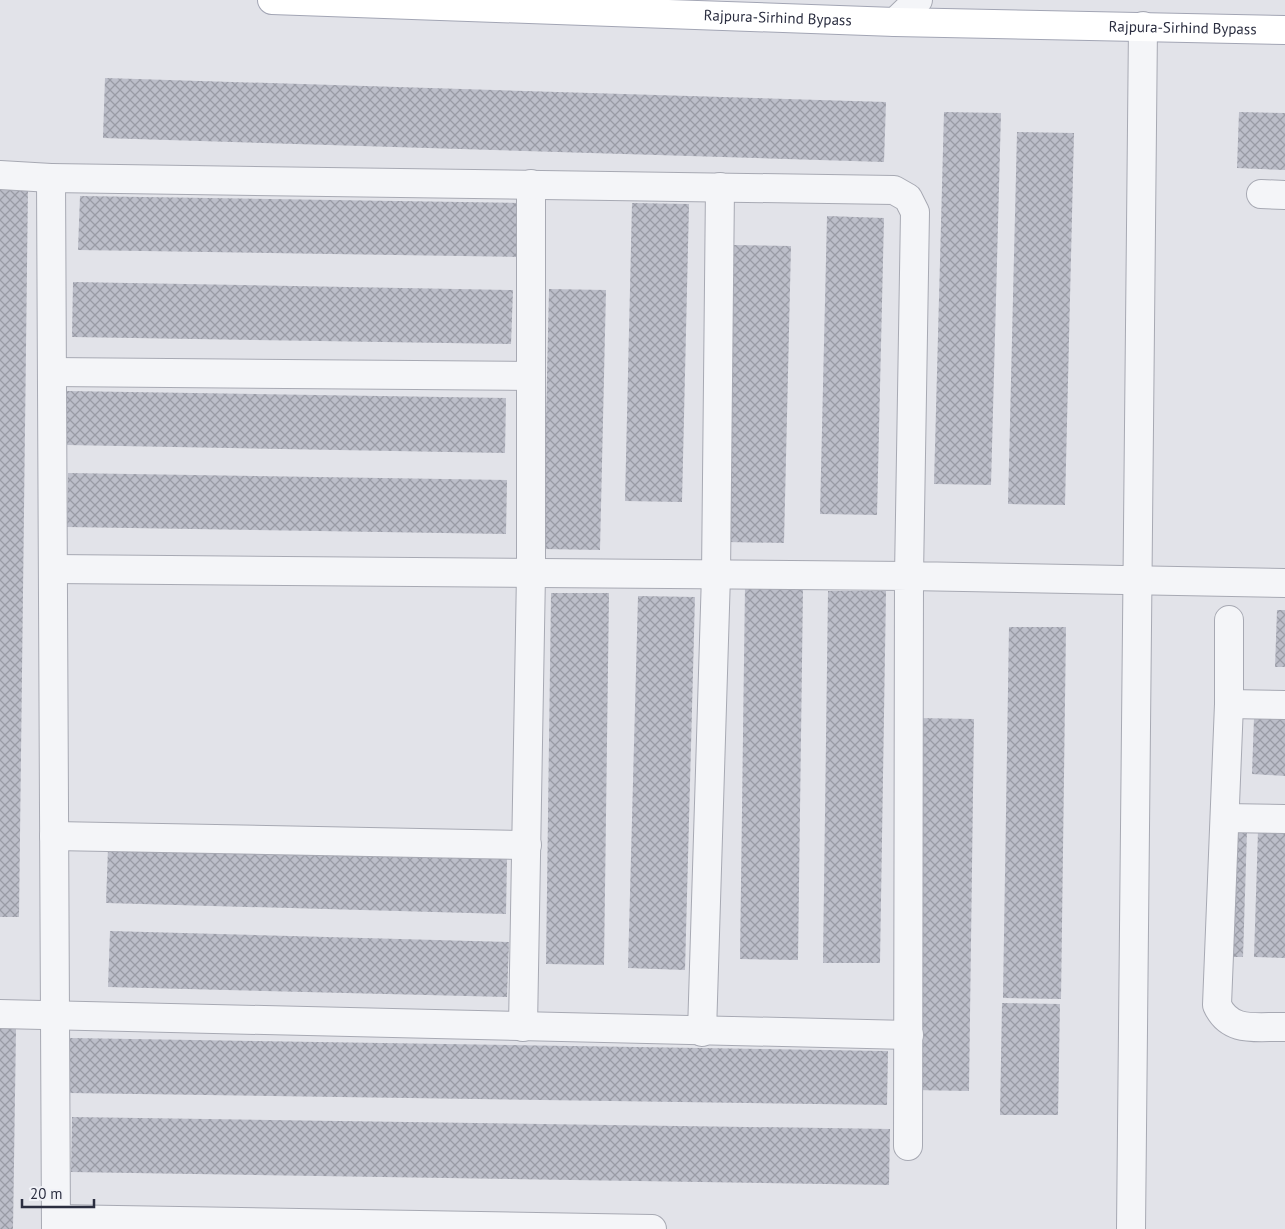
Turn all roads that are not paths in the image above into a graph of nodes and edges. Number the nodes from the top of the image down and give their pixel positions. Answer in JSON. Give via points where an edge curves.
{"nodes":[{"id":1,"x":272,"y":0,"type":"edge"},
{"id":2,"x":918,"y":0,"type":"edge"},
{"id":3,"x":895,"y":22,"type":"junction"},
{"id":4,"x":1143,"y":26,"type":"junction"},
{"id":5,"x":1285,"y":30,"type":"edge"},
{"id":6,"x":0,"y":175,"type":"edge"},
{"id":7,"x":51,"y":178,"type":"junction"},
{"id":8,"x":531,"y":184,"type":"junction"},
{"id":9,"x":720,"y":187,"type":"junction"},
{"id":10,"x":52,"y":372,"type":"junction"},
{"id":11,"x":531,"y":376,"type":"junction"},
{"id":12,"x":53,"y":569,"type":"junction"},
{"id":13,"x":531,"y":573,"type":"junction"},
{"id":14,"x":716,"y":575,"type":"junction"},
{"id":15,"x":909,"y":576,"type":"junction"},
{"id":16,"x":1137,"y":579,"type":"junction"},
{"id":17,"x":1285,"y":583,"type":"edge"},
{"id":18,"x":1229,"y":620,"type":"dead end"},
{"id":19,"x":1229,"y":704,"type":"junction"},
{"id":20,"x":1285,"y":705,"type":"edge"},
{"id":21,"x":1225,"y":818,"type":"junction"},
{"id":22,"x":1285,"y":820,"type":"edge"},
{"id":23,"x":54,"y":836,"type":"junction"},
{"id":24,"x":526,"y":845,"type":"junction"},
{"id":25,"x":0,"y":1014,"type":"edge"},
{"id":26,"x":55,"y":1016,"type":"junction"},
{"id":27,"x":1285,"y":1027,"type":"edge"},
{"id":28,"x":524,"y":1028,"type":"junction"},
{"id":29,"x":702,"y":1032,"type":"junction"},
{"id":30,"x":909,"y":1035,"type":"junction"},
{"id":31,"x":908,"y":1146,"type":"dead end"},
{"id":32,"x":56,"y":1224,"type":"edge"},
{"id":33,"x":422,"y":1227,"type":"edge"},
{"id":34,"x":652,"y":1229,"type":"edge"},
{"id":35,"x":1131,"y":1229,"type":"edge"}],
"edges":[{"from":1,"to":3,"type":"main road","name":"Rajpura-Sirhind Bypass"},
{"from":2,"to":3,"type":"street"},
{"from":3,"to":4,"type":"main road","name":"Rajpura-Sirhind Bypass"},
{"from":4,"to":5,"type":"main road","name":"Rajpura-Sirhind Bypass"},
{"from":4,"to":16,"type":"street"},
{"from":6,"to":7,"type":"street"},
{"from":7,"to":8,"type":"street"},
{"from":7,"to":10,"type":"street"},
{"from":8,"to":9,"type":"street"},
{"from":8,"to":11,"type":"street"},
{"from":9,"to":14,"type":"street"},
{"from":9,"to":15,"type":"street","via":[[894,190],[908,198],[915,212]]},
{"from":10,"to":11,"type":"street"},
{"from":10,"to":12,"type":"street"},
{"from":11,"to":13,"type":"street"},
{"from":12,"to":13,"type":"street"},
{"from":12,"to":23,"type":"street"},
{"from":13,"to":14,"type":"street"},
{"from":13,"to":24,"type":"street"},
{"from":14,"to":15,"type":"street"},
{"from":14,"to":29,"type":"street"},
{"from":15,"to":16,"type":"street"},
{"from":15,"to":30,"type":"street"},
{"from":16,"to":17,"type":"street"},
{"from":16,"to":35,"type":"street"},
{"from":18,"to":19,"type":"street"},
{"from":19,"to":20,"type":"street"},
{"from":19,"to":21,"type":"street"},
{"from":21,"to":22,"type":"street"},
{"from":21,"to":27,"type":"street","via":[[1217,1005],[1223,1018],[1236,1026]]},
{"from":23,"to":24,"type":"street"},
{"from":23,"to":26,"type":"street"},
{"from":24,"to":28,"type":"street"},
{"from":25,"to":26,"type":"street"},
{"from":26,"to":28,"type":"street"},
{"from":26,"to":32,"type":"street"},
{"from":28,"to":29,"type":"street"},
{"from":29,"to":30,"type":"street"},
{"from":30,"to":31,"type":"street"},
{"from":32,"to":33,"type":"street"},
{"from":33,"to":34,"type":"street"}]}
